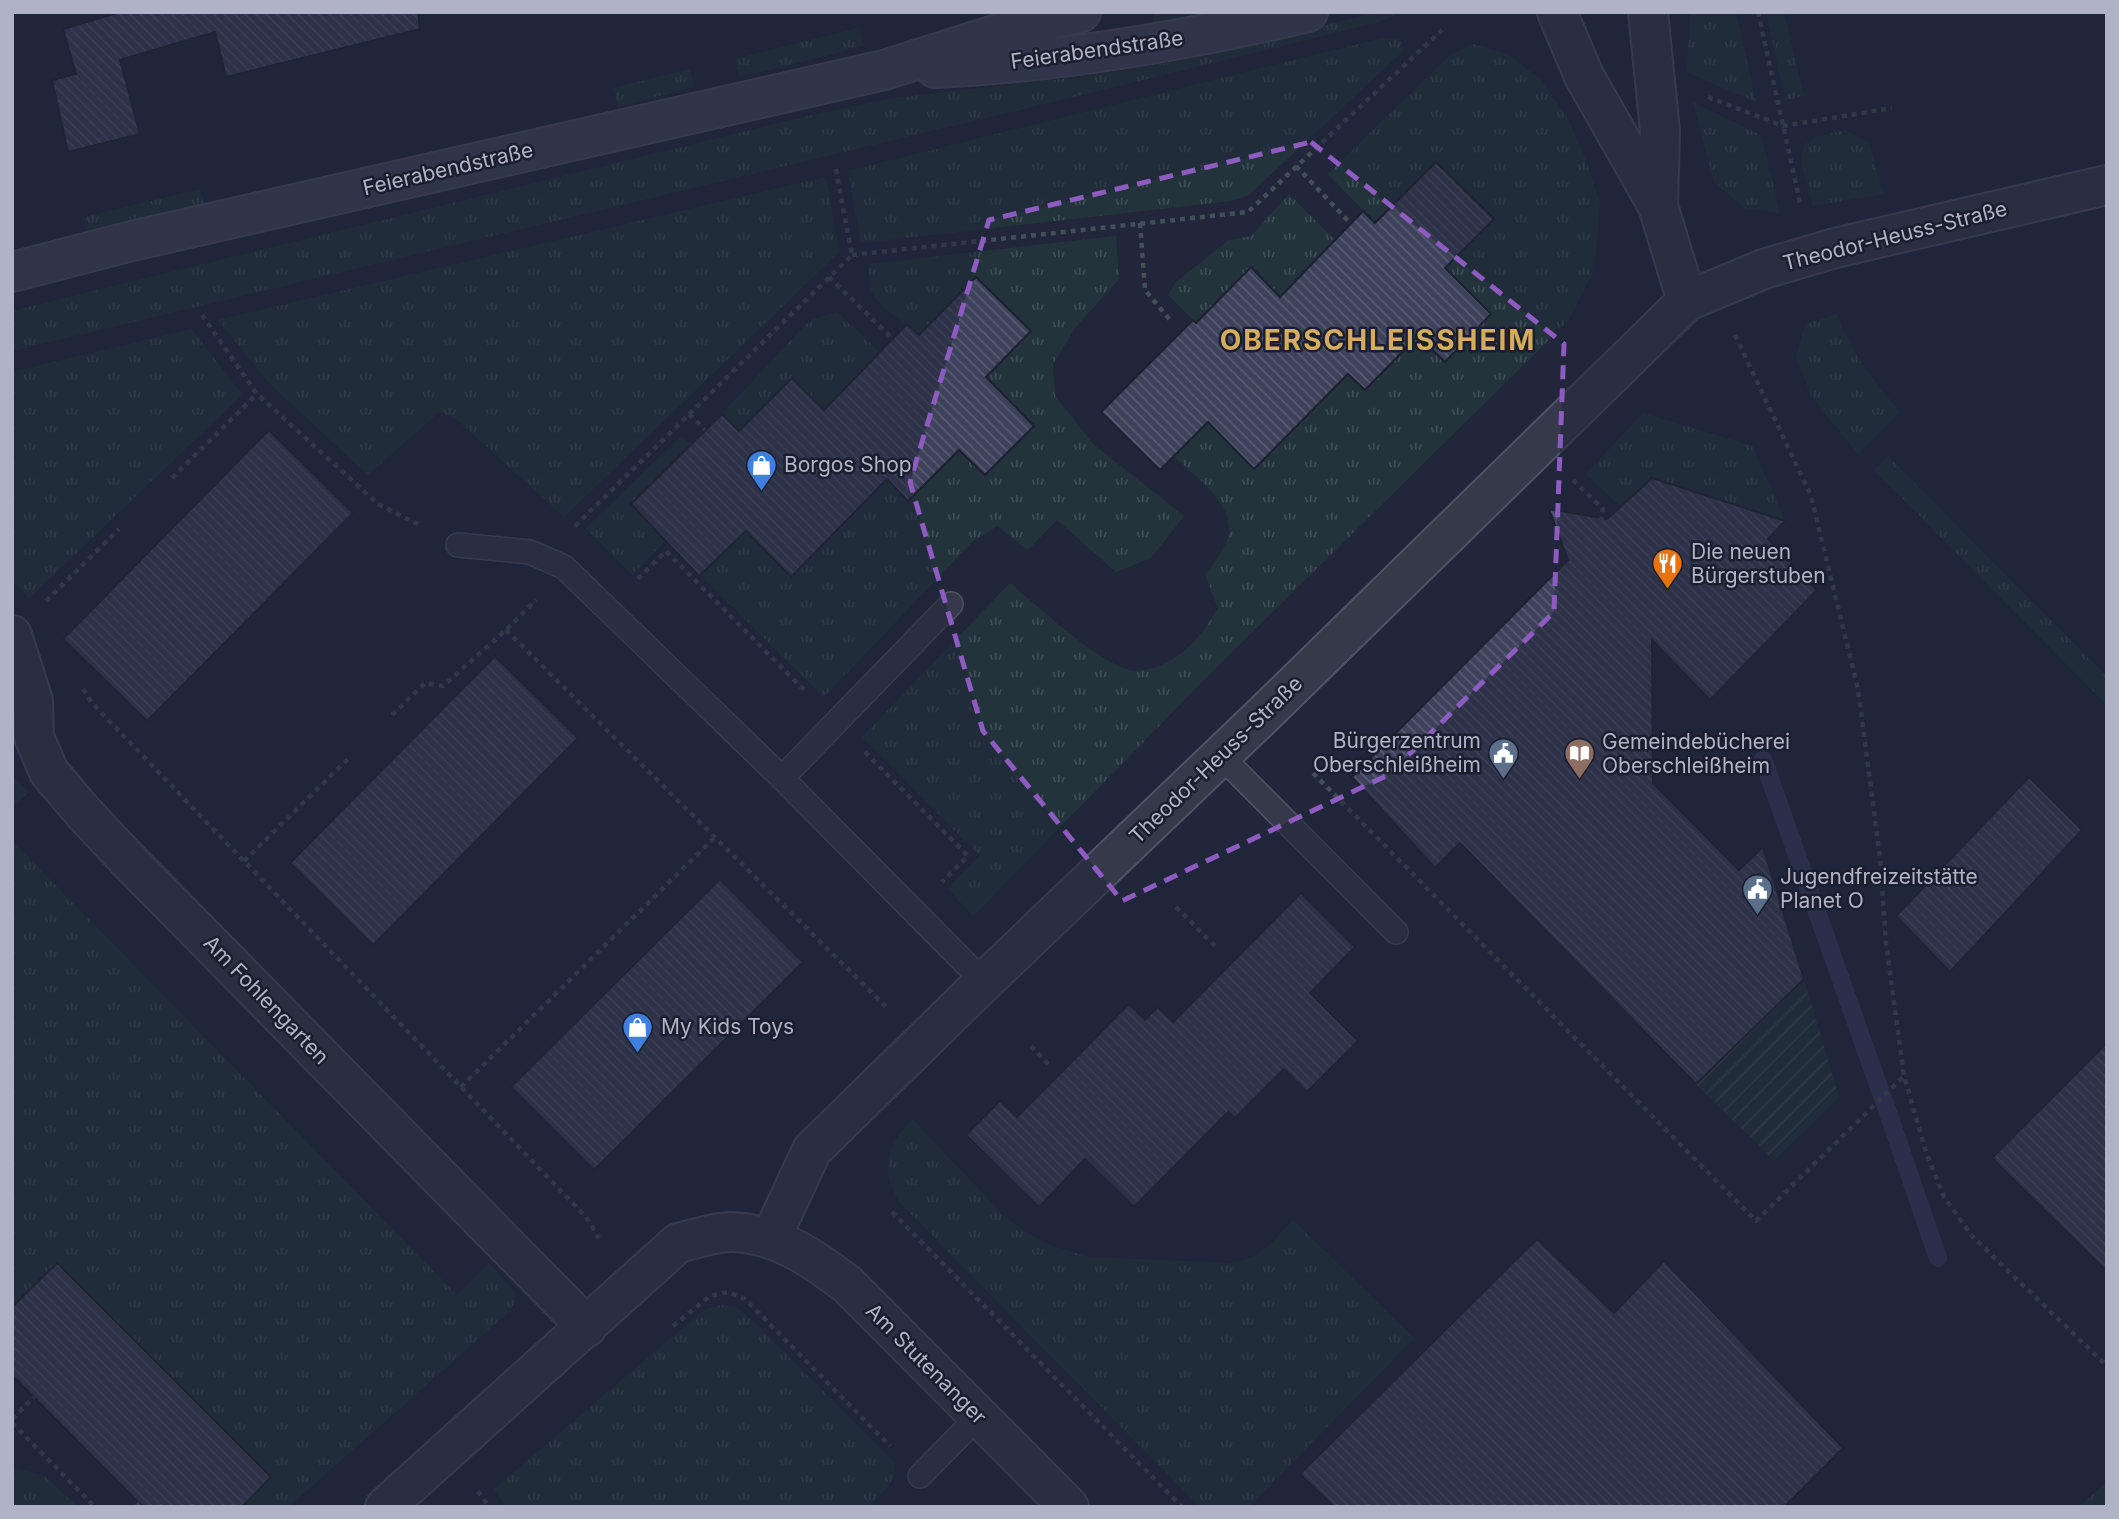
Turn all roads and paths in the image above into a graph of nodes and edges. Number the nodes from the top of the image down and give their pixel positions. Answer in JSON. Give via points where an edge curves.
{"nodes":[{"id":1,"x":1081,"y":12,"type":"edge"},
{"id":2,"x":1308,"y":12,"type":"edge"},
{"id":3,"x":1557,"y":12,"type":"edge"},
{"id":4,"x":1648,"y":12,"type":"edge"},
{"id":5,"x":1758,"y":12,"type":"edge"},
{"id":6,"x":1442,"y":30,"type":"dead end"},
{"id":7,"x":884,"y":70,"type":"junction"},
{"id":8,"x":1702,"y":94,"type":"dead end"},
{"id":9,"x":1892,"y":108,"type":"dead end"},
{"id":10,"x":1783,"y":126,"type":"junction"},
{"id":11,"x":835,"y":165,"type":"dead end"},
{"id":12,"x":1297,"y":166,"type":"junction"},
{"id":13,"x":2107,"y":185,"type":"edge"},
{"id":14,"x":1658,"y":206,"type":"junction"},
{"id":15,"x":1804,"y":218,"type":"dead end"},
{"id":16,"x":1140,"y":223,"type":"junction"},
{"id":17,"x":1351,"y":224,"type":"dead end"},
{"id":18,"x":852,"y":255,"type":"junction"},
{"id":19,"x":12,"y":272,"type":"edge"},
{"id":20,"x":829,"y":277,"type":"junction"},
{"id":21,"x":1687,"y":302,"type":"junction"},
{"id":22,"x":202,"y":315,"type":"dead end"},
{"id":23,"x":1170,"y":320,"type":"dead end"},
{"id":24,"x":1730,"y":324,"type":"dead end"},
{"id":25,"x":893,"y":339,"type":"dead end"},
{"id":26,"x":257,"y":394,"type":"junction"},
{"id":27,"x":689,"y":414,"type":"junction"},
{"id":28,"x":705,"y":430,"type":"dead end"},
{"id":29,"x":1565,"y":472,"type":"dead end"},
{"id":30,"x":172,"y":478,"type":"dead end"},
{"id":31,"x":119,"y":529,"type":"dead end"},
{"id":32,"x":1600,"y":530,"type":"dead end"},
{"id":33,"x":458,"y":545,"type":"joint"},
{"id":34,"x":564,"y":567,"type":"junction"},
{"id":35,"x":951,"y":604,"type":"dead end"},
{"id":36,"x":40,"y":607,"type":"dead end"},
{"id":37,"x":506,"y":630,"type":"junction"},
{"id":38,"x":12,"y":635,"type":"edge"},
{"id":39,"x":78,"y":681,"type":"dead end"},
{"id":40,"x":392,"y":715,"type":"dead end"},
{"id":41,"x":1221,"y":756,"type":"junction"},
{"id":42,"x":348,"y":759,"type":"dead end"},
{"id":43,"x":1313,"y":773,"type":"dead end"},
{"id":44,"x":782,"y":778,"type":"junction"},
{"id":45,"x":715,"y":837,"type":"junction"},
{"id":46,"x":244,"y":861,"type":"junction"},
{"id":47,"x":1176,"y":907,"type":"dead end"},
{"id":48,"x":1396,"y":932,"type":"dead end"},
{"id":49,"x":1217,"y":948,"type":"dead end"},
{"id":50,"x":984,"y":982,"type":"junction"},
{"id":51,"x":888,"y":1009,"type":"dead end"},
{"id":52,"x":1031,"y":1046,"type":"dead end"},
{"id":53,"x":1049,"y":1065,"type":"dead end"},
{"id":54,"x":1904,"y":1076,"type":"junction"},
{"id":55,"x":461,"y":1088,"type":"junction"},
{"id":56,"x":892,"y":1212,"type":"dead end"},
{"id":57,"x":599,"y":1238,"type":"dead end"},
{"id":58,"x":771,"y":1238,"type":"junction"},
{"id":59,"x":673,"y":1326,"type":"dead end"},
{"id":60,"x":587,"y":1327,"type":"junction"},
{"id":61,"x":2107,"y":1366,"type":"edge"},
{"id":62,"x":34,"y":1397,"type":"dead end"},
{"id":63,"x":978,"y":1417,"type":"junction"},
{"id":64,"x":12,"y":1421,"type":"edge"},
{"id":65,"x":920,"y":1476,"type":"joint"},
{"id":66,"x":478,"y":1491,"type":"dead end"},
{"id":67,"x":95,"y":1507,"type":"edge"},
{"id":68,"x":385,"y":1507,"type":"edge"},
{"id":69,"x":489,"y":1507,"type":"edge"},
{"id":70,"x":1069,"y":1507,"type":"edge"},
{"id":71,"x":1182,"y":1507,"type":"edge"}],
"edges":[{"from":1,"to":7,"type":"main road","name":"Feierabendstraße"},
{"from":2,"to":7,"type":"main road","name":"Feierabendstraße","via":[[1122,49],[989,65]]},
{"from":3,"to":14,"type":"street","via":[[1584,76]]},
{"from":4,"to":14,"type":"street","via":[[1660,131]]},
{"from":5,"to":10,"type":"path"},
{"from":6,"to":12,"type":"path"},
{"from":7,"to":19,"type":"main road","name":"Feierabendstraße"},
{"from":8,"to":10,"type":"path"},
{"from":9,"to":10,"type":"path"},
{"from":10,"to":15,"type":"path"},
{"from":11,"to":18,"type":"path"},
{"from":12,"to":16,"type":"path","via":[[1248,212]]},
{"from":12,"to":17,"type":"path"},
{"from":13,"to":21,"type":"street","name":"Theodor-Heuss-Straße","via":[[1835,248],[1764,269]]},
{"from":14,"to":21,"type":"street"},
{"from":16,"to":18,"type":"path"},
{"from":16,"to":23,"type":"path","via":[[1145,290]]},
{"from":18,"to":20,"type":"path"},
{"from":20,"to":25,"type":"path"},
{"from":20,"to":27,"type":"path"},
{"from":21,"to":41,"type":"street","name":"Theodor-Heuss-Straße"},
{"from":22,"to":26,"type":"path"},
{"from":24,"to":54,"type":"path","via":[[1811,496],[1858,689]]},
{"from":26,"to":30,"type":"path"},
{"from":26,"to":33,"type":"path","via":[[379,504]]},
{"from":27,"to":28,"type":"path"},
{"from":27,"to":34,"type":"path","via":[[574,527]]},
{"from":29,"to":32,"type":"path","via":[[1603,509]]},
{"from":31,"to":36,"type":"path"},
{"from":33,"to":34,"type":"lane","via":[[530,552]]},
{"from":34,"to":37,"type":"path"},
{"from":34,"to":44,"type":"lane"},
{"from":35,"to":44,"type":"lane"},
{"from":37,"to":40,"type":"path","via":[[443,686],[425,683]]},
{"from":37,"to":45,"type":"path"},
{"from":38,"to":60,"type":"street","name":"Am Fohlengarten","via":[[33,701],[34,737],[57,782]]},
{"from":39,"to":46,"type":"path","via":[[92,703]]},
{"from":41,"to":48,"type":"lane"},
{"from":41,"to":50,"type":"street","name":"Theodor-Heuss-Straße"},
{"from":42,"to":46,"type":"path"},
{"from":43,"to":54,"type":"path","via":[[1756,1221]]},
{"from":44,"to":50,"type":"lane"},
{"from":45,"to":51,"type":"path"},
{"from":45,"to":55,"type":"path"},
{"from":46,"to":55,"type":"path"},
{"from":47,"to":49,"type":"path"},
{"from":50,"to":58,"type":"street","name":"Theodor-Heuss-Straße","via":[[812,1150]]},
{"from":52,"to":53,"type":"path"},
{"from":54,"to":61,"type":"path","via":[[1944,1197],[1972,1236]]},
{"from":55,"to":57,"type":"path","via":[[586,1217]]},
{"from":56,"to":71,"type":"path"},
{"from":58,"to":60,"type":"street","via":[[730,1232],[678,1243]]},
{"from":58,"to":63,"type":"street","name":"Am Stutenanger","via":[[813,1259],[848,1285]]},
{"from":59,"to":65,"type":"path","via":[[710,1296],[728,1292],[745,1299]]},
{"from":60,"to":68,"type":"street"},
{"from":62,"to":64,"type":"path"},
{"from":63,"to":65,"type":"lane"},
{"from":63,"to":70,"type":"street","name":"Am Stutenanger"},
{"from":64,"to":67,"type":"path"},
{"from":66,"to":69,"type":"path"}]}
